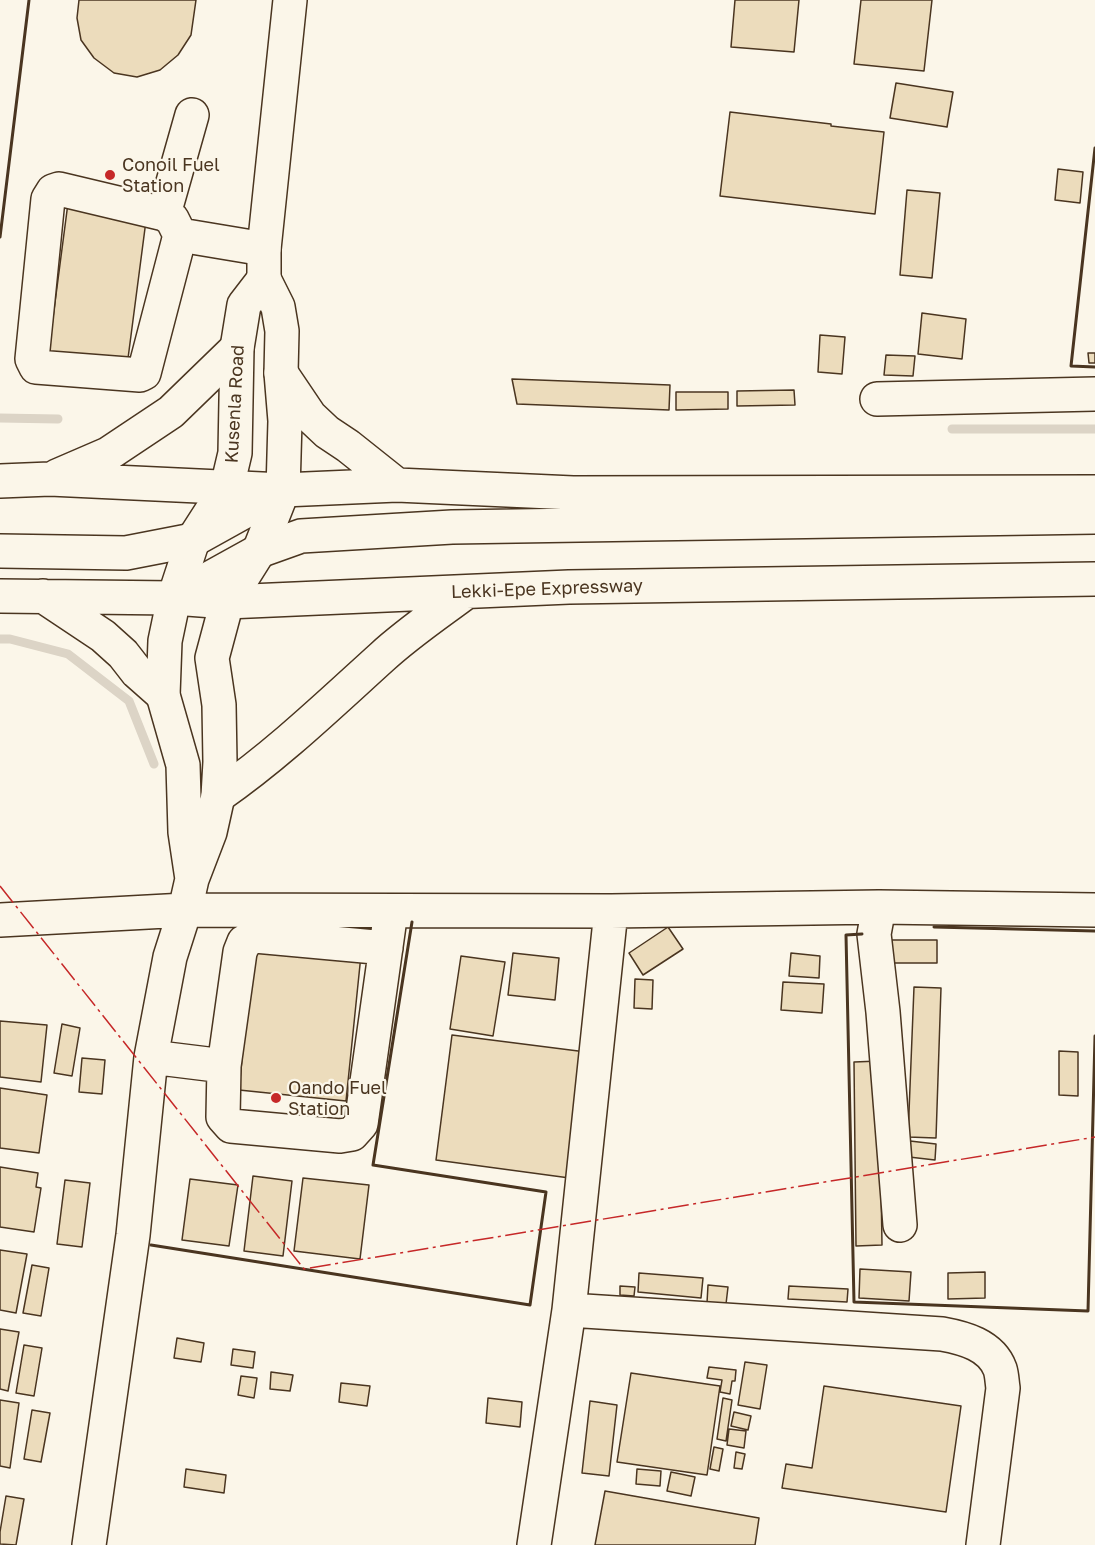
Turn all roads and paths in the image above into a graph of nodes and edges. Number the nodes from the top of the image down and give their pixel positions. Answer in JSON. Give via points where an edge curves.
{"nodes":[{"id":1,"x":290,"y":0,"type":"edge"},
{"id":2,"x":192,"y":115,"type":"dead end"},
{"id":3,"x":172,"y":224,"type":"junction"},
{"id":4,"x":264,"y":264,"type":"junction"},
{"id":5,"x":237,"y":348,"type":"junction"},
{"id":6,"x":280,"y":373,"type":"junction"},
{"id":7,"x":1095,"y":394,"type":"edge"},
{"id":8,"x":877,"y":399,"type":"dead end"},
{"id":9,"x":50,"y":479,"type":"junction"},
{"id":10,"x":0,"y":481,"type":"edge"},
{"id":11,"x":398,"y":485,"type":"junction"},
{"id":12,"x":228,"y":487,"type":"junction"},
{"id":13,"x":283,"y":490,"type":"junction"},
{"id":14,"x":1095,"y":492,"type":"edge"},
{"id":15,"x":1095,"y":517,"type":"edge"},
{"id":16,"x":193,"y":540,"type":"junction"},
{"id":17,"x":0,"y":551,"type":"edge"},
{"id":18,"x":259,"y":551,"type":"junction"},
{"id":19,"x":1095,"y":579,"type":"edge"},
{"id":20,"x":466,"y":592,"type":"junction"},
{"id":21,"x":0,"y":596,"type":"edge"},
{"id":22,"x":44,"y":596,"type":"junction"},
{"id":23,"x":174,"y":598,"type":"junction"},
{"id":24,"x":227,"y":602,"type":"junction"},
{"id":25,"x":164,"y":680,"type":"junction"},
{"id":26,"x":218,"y":796,"type":"junction"},
{"id":27,"x":188,"y":894,"type":"junction"},
{"id":28,"x":879,"y":907,"type":"junction"},
{"id":29,"x":611,"y":910,"type":"junction"},
{"id":30,"x":1095,"y":910,"type":"edge"},
{"id":31,"x":391,"y":911,"type":"junction"},
{"id":32,"x":0,"y":920,"type":"edge"},
{"id":33,"x":386,"y":948,"type":"junction"},
{"id":34,"x":151,"y":1057,"type":"junction"},
{"id":35,"x":224,"y":1066,"type":"junction"},
{"id":36,"x":900,"y":1225,"type":"dead end"},
{"id":37,"x":569,"y":1310,"type":"junction"},
{"id":38,"x":89,"y":1545,"type":"edge"},
{"id":39,"x":534,"y":1545,"type":"edge"},
{"id":40,"x":983,"y":1545,"type":"edge"}],
"edges":[{"from":1,"to":4,"type":"main road"},
{"from":2,"to":3,"type":"main road"},
{"from":3,"to":3,"type":"main road","via":[[59,189],[53,191],[48,199],[32,359],[36,367],[137,376],[144,373]]},
{"from":3,"to":4,"type":"main road"},
{"from":4,"to":5,"type":"main road","name":"Kusenla Road","via":[[244,305]]},
{"from":4,"to":6,"type":"main road","via":[[282,331]]},
{"from":5,"to":9,"type":"main road","via":[[171,412],[108,454]]},
{"from":5,"to":12,"type":"main road","name":"Kusenla Road","via":[[235,453]]},
{"from":6,"to":11,"type":"main road","via":[[310,416]]},
{"from":6,"to":13,"type":"main road","via":[[285,421]]},
{"from":7,"to":8,"type":"main road"},
{"from":9,"to":10,"type":"main road"},
{"from":9,"to":12,"type":"main road"},
{"from":11,"to":13,"type":"main road"},
{"from":11,"to":14,"type":"main road","via":[[573,493]]},
{"from":12,"to":13,"type":"main road"},
{"from":12,"to":16,"type":"main road","name":"Kusenla Road"},
{"from":13,"to":16,"type":"main road"},
{"from":13,"to":18,"type":"main road"},
{"from":15,"to":18,"type":"main road","via":[[452,527],[301,536]]},
{"from":16,"to":17,"type":"main road","via":[[126,553]]},
{"from":16,"to":23,"type":"main road","name":"Kusenla Road"},
{"from":18,"to":23,"type":"main road"},
{"from":18,"to":24,"type":"main road"},
{"from":19,"to":20,"type":"main road","name":"Lekki-Epe Expressway"},
{"from":20,"to":24,"type":"main road","name":"Lekki-Epe Expressway"},
{"from":20,"to":26,"type":"main road","via":[[384,655],[253,771]]},
{"from":21,"to":22,"type":"main road","name":"Lekki-Epe Expressway"},
{"from":22,"to":23,"type":"main road","name":"Lekki-Epe Expressway"},
{"from":22,"to":25,"type":"main road","via":[[103,636],[137,672]]},
{"from":23,"to":24,"type":"main road","name":"Lekki-Epe Expressway"},
{"from":23,"to":25,"type":"main road","name":"Kusenla Road","via":[[165,641]]},
{"from":24,"to":26,"type":"main road","via":[[212,658],[219,705]]},
{"from":25,"to":27,"type":"main road","via":[[183,765]]},
{"from":26,"to":27,"type":"main road"},
{"from":27,"to":31,"type":"main road"},
{"from":27,"to":32,"type":"main road"},
{"from":27,"to":34,"type":"main road","via":[[170,957]]},
{"from":28,"to":29,"type":"main road"},
{"from":28,"to":30,"type":"main road"},
{"from":28,"to":36,"type":"main road","via":[[873,934]]},
{"from":29,"to":31,"type":"main road"},
{"from":29,"to":37,"type":"main road"},
{"from":31,"to":33,"type":"main road"},
{"from":33,"to":35,"type":"main road","via":[[255,936],[244,942]]},
{"from":33,"to":35,"type":"main road","via":[[361,1124],[352,1134],[231,1126],[223,1117]]},
{"from":34,"to":35,"type":"main road"},
{"from":34,"to":38,"type":"main road","via":[[133,1235]]},
{"from":37,"to":39,"type":"main road"},
{"from":37,"to":40,"type":"main road","via":[[942,1334],[966,1339],[987,1350],[1000,1368],[1003,1388]]}]}
